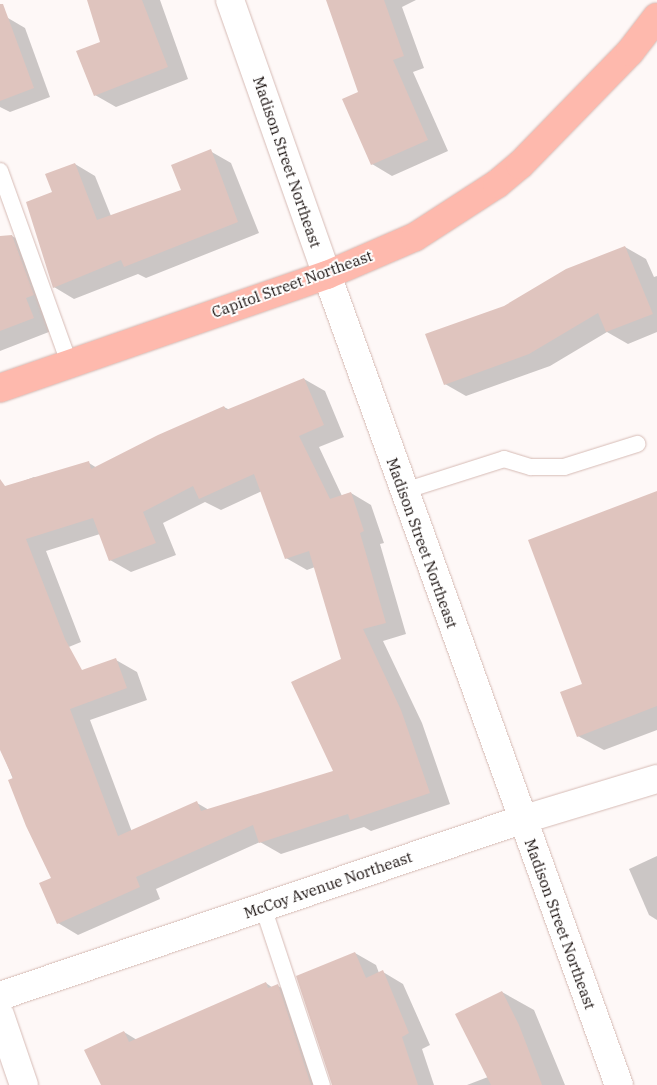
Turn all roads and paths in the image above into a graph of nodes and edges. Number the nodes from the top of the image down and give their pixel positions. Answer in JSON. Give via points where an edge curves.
{"nodes":[{"id":1,"x":230,"y":0,"type":"edge"},
{"id":2,"x":657,"y":17,"type":"edge"},
{"id":3,"x":0,"y":170,"type":"edge"},
{"id":4,"x":327,"y":275,"type":"junction"},
{"id":5,"x":68,"y":364,"type":"junction"},
{"id":6,"x":0,"y":388,"type":"edge"},
{"id":7,"x":637,"y":444,"type":"dead end"},
{"id":8,"x":404,"y":491,"type":"junction"},
{"id":9,"x":657,"y":779,"type":"edge"},
{"id":10,"x":521,"y":820,"type":"junction"},
{"id":11,"x":263,"y":907,"type":"junction"},
{"id":12,"x":0,"y":996,"type":"edge"},
{"id":13,"x":0,"y":1015,"type":"edge"},
{"id":14,"x":24,"y":1085,"type":"edge"},
{"id":15,"x":322,"y":1085,"type":"edge"},
{"id":16,"x":619,"y":1085,"type":"edge"}],
"edges":[{"from":1,"to":4,"type":"street","name":"Madison Street Northeast"},
{"from":2,"to":4,"type":"main road","name":"Capitol Street Northeast","via":[[576,109],[497,184],[415,237]]},
{"from":3,"to":5,"type":"lane"},
{"from":4,"to":5,"type":"main road","name":"Capitol Street Northeast"},
{"from":4,"to":8,"type":"street","name":"Madison Street Northeast"},
{"from":5,"to":6,"type":"main road","name":"Capitol Street Northeast"},
{"from":7,"to":8,"type":"lane","via":[[564,466],[531,467],[504,459]]},
{"from":8,"to":10,"type":"street","name":"Madison Street Northeast"},
{"from":9,"to":10,"type":"street","name":"McCoy Avenue Northeast"},
{"from":10,"to":11,"type":"street","name":"McCoy Avenue Northeast"},
{"from":10,"to":16,"type":"street","name":"Madison Street Northeast"},
{"from":11,"to":12,"type":"street","name":"McCoy Avenue Northeast"},
{"from":11,"to":15,"type":"lane"},
{"from":13,"to":14,"type":"street"}]}
